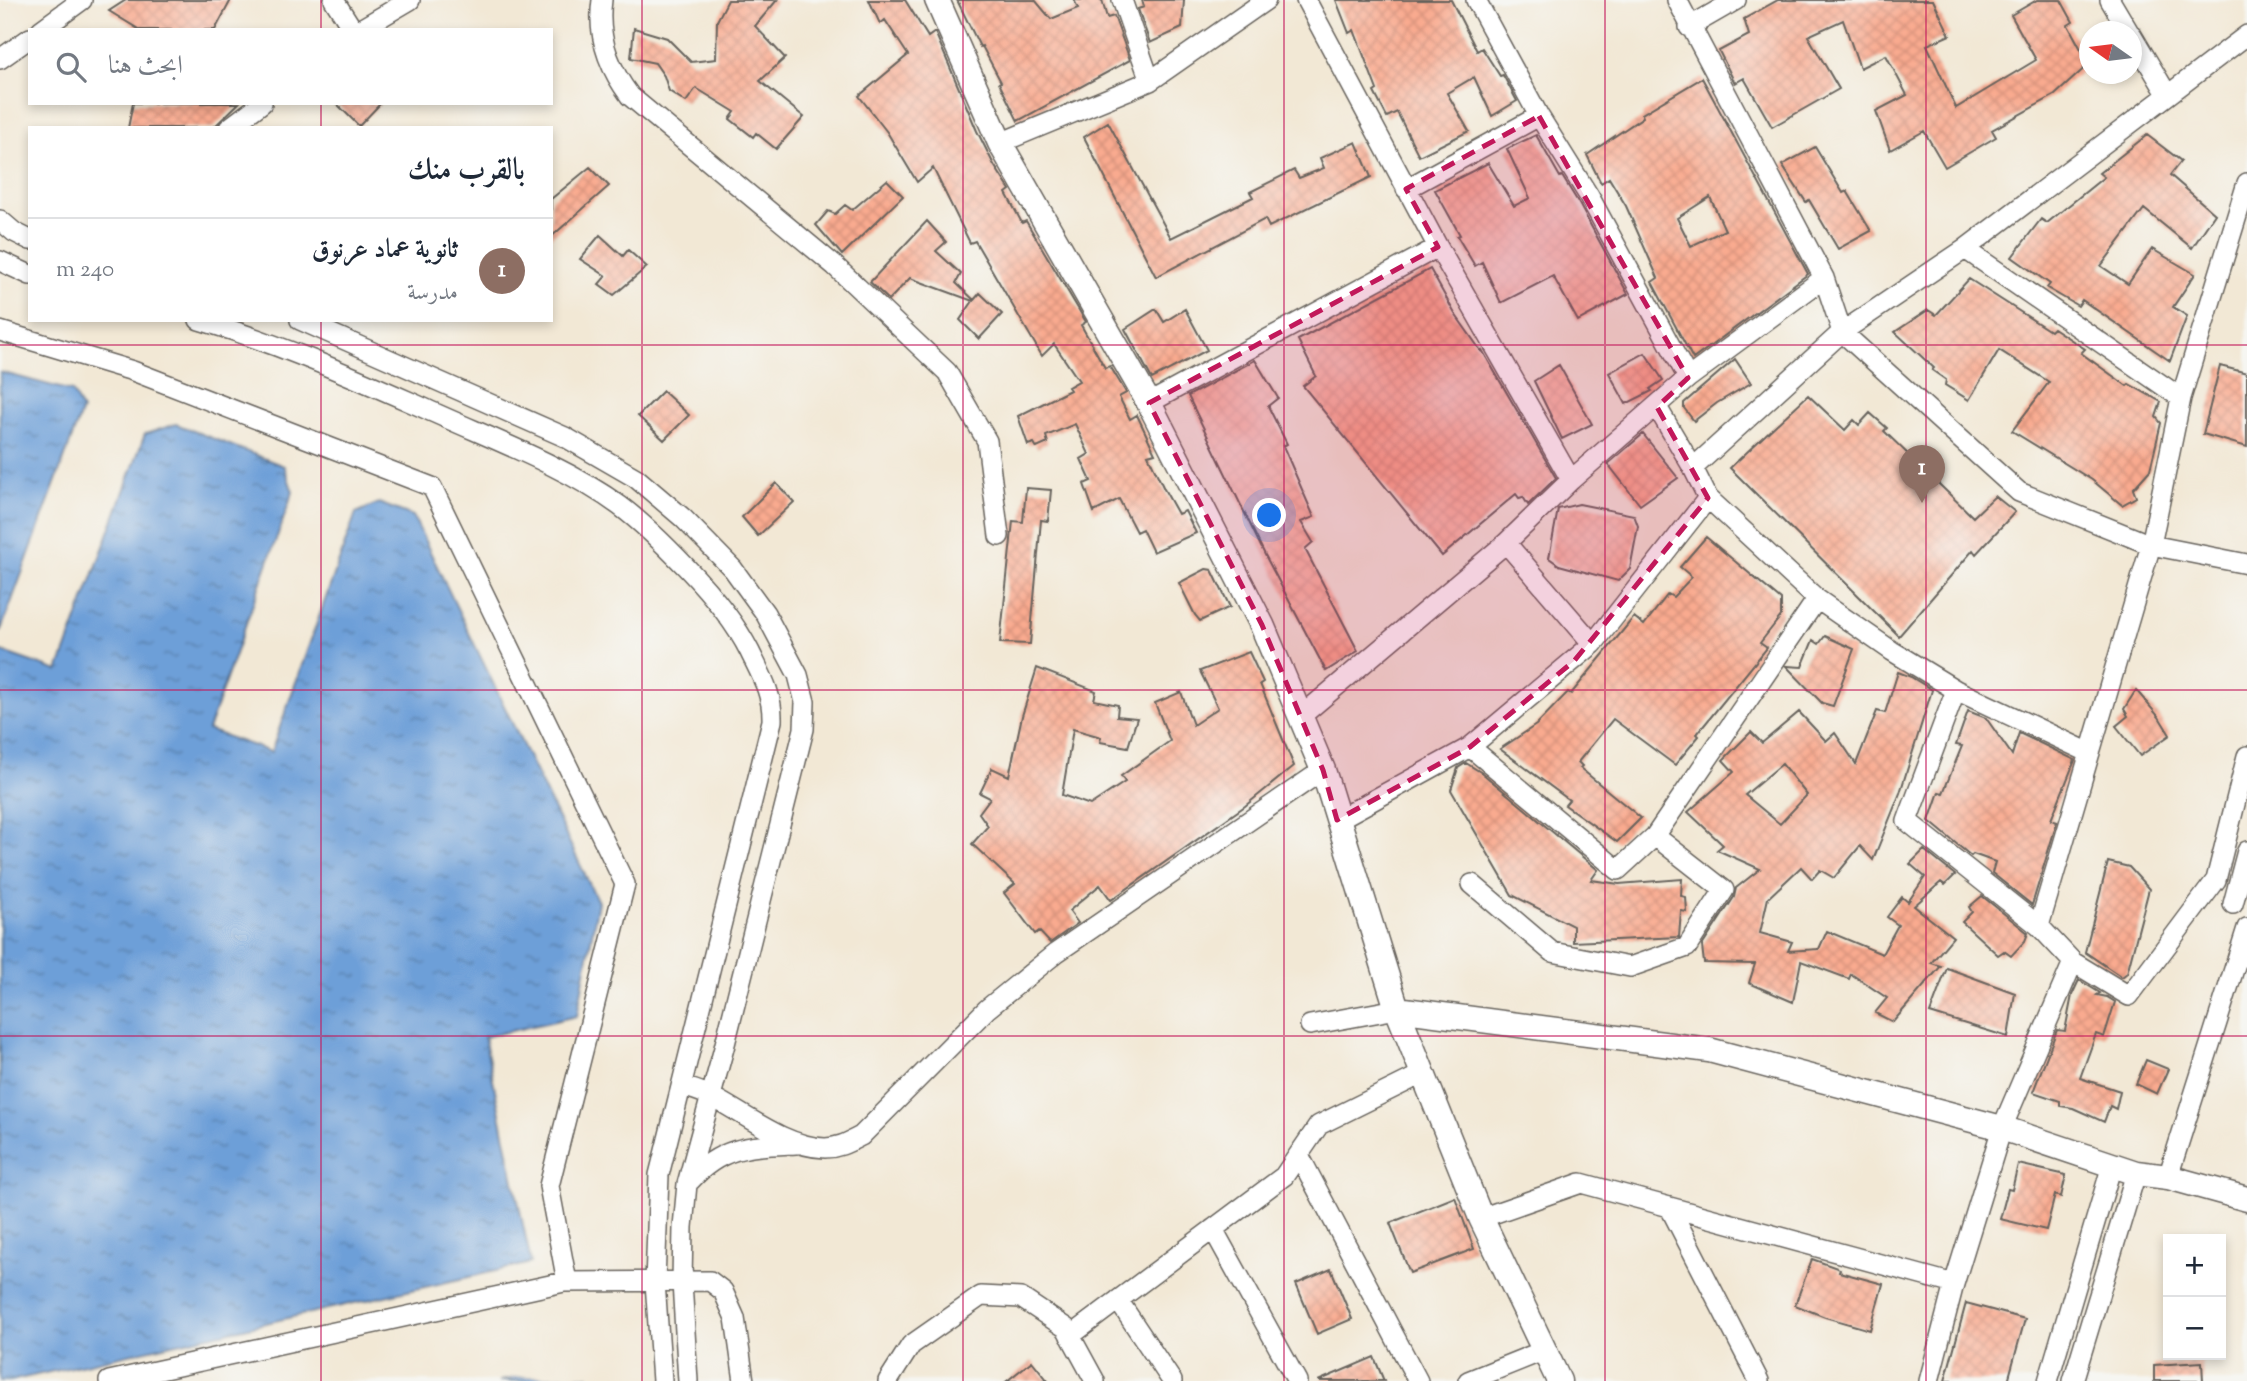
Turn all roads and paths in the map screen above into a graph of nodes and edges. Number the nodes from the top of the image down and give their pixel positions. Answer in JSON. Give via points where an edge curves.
{"nodes":[{"id":1,"x":82,"y":0,"type":"edge"},
{"id":2,"x":334,"y":0,"type":"edge"},
{"id":3,"x":410,"y":0,"type":"edge"},
{"id":4,"x":602,"y":0,"type":"edge"},
{"id":5,"x":937,"y":0,"type":"edge"},
{"id":6,"x":1122,"y":0,"type":"edge"},
{"id":7,"x":1266,"y":0,"type":"edge"},
{"id":8,"x":1306,"y":0,"type":"edge"},
{"id":9,"x":1476,"y":0,"type":"edge"},
{"id":10,"x":1677,"y":0,"type":"edge"},
{"id":11,"x":1736,"y":0,"type":"edge"},
{"id":12,"x":2110,"y":0,"type":"edge"},
{"id":13,"x":2123,"y":21,"type":"edge"},
{"id":14,"x":1689,"y":27,"type":"junction"},
{"id":15,"x":44,"y":28,"type":"edge"},
{"id":16,"x":353,"y":28,"type":"edge"},
{"id":17,"x":362,"y":28,"type":"edge"},
{"id":18,"x":2247,"y":35,"type":"edge"},
{"id":19,"x":28,"y":39,"type":"edge"},
{"id":20,"x":2142,"y":53,"type":"edge"},
{"id":21,"x":0,"y":59,"type":"edge"},
{"id":22,"x":1150,"y":81,"type":"junction"},
{"id":23,"x":2167,"y":94,"type":"junction"},
{"id":24,"x":258,"y":105,"type":"edge"},
{"id":25,"x":1539,"y":116,"type":"junction"},
{"id":26,"x":232,"y":126,"type":"edge"},
{"id":27,"x":1000,"y":143,"type":"junction"},
{"id":28,"x":2247,"y":183,"type":"edge"},
{"id":29,"x":1406,"y":189,"type":"junction"},
{"id":30,"x":15,"y":231,"type":"edge"},
{"id":31,"x":1438,"y":247,"type":"junction"},
{"id":32,"x":1965,"y":249,"type":"junction"},
{"id":33,"x":1,"y":262,"type":"edge"},
{"id":34,"x":28,"y":274,"type":"edge"},
{"id":35,"x":1824,"y":278,"type":"junction"},
{"id":36,"x":206,"y":322,"type":"edge"},
{"id":37,"x":306,"y":322,"type":"edge"},
{"id":38,"x":0,"y":331,"type":"edge"},
{"id":39,"x":1842,"y":332,"type":"junction"},
{"id":40,"x":1688,"y":378,"type":"junction"},
{"id":41,"x":2181,"y":398,"type":"junction"},
{"id":42,"x":1149,"y":403,"type":"junction"},
{"id":43,"x":1657,"y":407,"type":"junction"},
{"id":44,"x":1693,"y":468,"type":"junction"},
{"id":45,"x":1571,"y":480,"type":"junction"},
{"id":46,"x":1708,"y":498,"type":"junction"},
{"id":47,"x":999,"y":536,"type":"dead end"},
{"id":48,"x":1506,"y":543,"type":"junction"},
{"id":49,"x":2151,"y":545,"type":"junction"},
{"id":50,"x":2247,"y":564,"type":"edge"},
{"id":51,"x":1817,"y":599,"type":"junction"},
{"id":52,"x":1593,"y":644,"type":"junction"},
{"id":53,"x":1955,"y":690,"type":"junction"},
{"id":54,"x":1300,"y":717,"type":"junction"},
{"id":55,"x":1470,"y":747,"type":"junction"},
{"id":56,"x":2090,"y":753,"type":"junction"},
{"id":57,"x":2247,"y":756,"type":"edge"},
{"id":58,"x":1323,"y":770,"type":"junction"},
{"id":59,"x":1337,"y":820,"type":"junction"},
{"id":60,"x":1655,"y":836,"type":"junction"},
{"id":61,"x":2247,"y":851,"type":"edge"},
{"id":62,"x":2216,"y":880,"type":"junction"},
{"id":63,"x":1472,"y":884,"type":"dead end"},
{"id":64,"x":2233,"y":904,"type":"junction"},
{"id":65,"x":2039,"y":926,"type":"junction"},
{"id":66,"x":2247,"y":926,"type":"edge"},
{"id":67,"x":2073,"y":962,"type":"junction"},
{"id":68,"x":1397,"y":1009,"type":"junction"},
{"id":69,"x":1310,"y":1025,"type":"dead end"},
{"id":70,"x":1424,"y":1073,"type":"junction"},
{"id":71,"x":682,"y":1086,"type":"junction"},
{"id":72,"x":711,"y":1096,"type":"junction"},
{"id":73,"x":2002,"y":1128,"type":"junction"},
{"id":74,"x":804,"y":1143,"type":"junction"},
{"id":75,"x":1299,"y":1155,"type":"junction"},
{"id":76,"x":2112,"y":1165,"type":"junction"},
{"id":77,"x":2136,"y":1173,"type":"junction"},
{"id":78,"x":2168,"y":1177,"type":"junction"},
{"id":79,"x":687,"y":1184,"type":"junction"},
{"id":80,"x":2247,"y":1199,"type":"edge"},
{"id":81,"x":1670,"y":1208,"type":"junction"},
{"id":82,"x":1481,"y":1218,"type":"junction"},
{"id":83,"x":1213,"y":1229,"type":"junction"},
{"id":84,"x":567,"y":1282,"type":"junction"},
{"id":85,"x":655,"y":1282,"type":"junction"},
{"id":86,"x":682,"y":1282,"type":"junction"},
{"id":87,"x":1954,"y":1284,"type":"junction"},
{"id":88,"x":1118,"y":1300,"type":"junction"},
{"id":89,"x":1070,"y":1335,"type":"junction"},
{"id":90,"x":1545,"y":1350,"type":"junction"},
{"id":91,"x":109,"y":1381,"type":"edge"},
{"id":92,"x":662,"y":1381,"type":"edge"},
{"id":93,"x":688,"y":1381,"type":"edge"},
{"id":94,"x":744,"y":1381,"type":"edge"},
{"id":95,"x":888,"y":1381,"type":"edge"},
{"id":96,"x":1095,"y":1381,"type":"edge"},
{"id":97,"x":1172,"y":1381,"type":"edge"},
{"id":98,"x":1297,"y":1381,"type":"edge"},
{"id":99,"x":1418,"y":1381,"type":"edge"},
{"id":100,"x":1468,"y":1381,"type":"edge"},
{"id":101,"x":1559,"y":1381,"type":"edge"},
{"id":102,"x":1759,"y":1381,"type":"edge"},
{"id":103,"x":1929,"y":1381,"type":"edge"},
{"id":104,"x":2048,"y":1381,"type":"edge"},
{"id":105,"x":2073,"y":1381,"type":"edge"}],
"edges":[{"from":1,"to":15,"type":"street"},
{"from":2,"to":16,"type":"street"},
{"from":3,"to":17,"type":"street"},
{"from":4,"to":47,"type":"street","via":[[600,24],[607,55],[630,96],[835,266],[947,372],[987,441]]},
{"from":5,"to":27,"type":"main road"},
{"from":6,"to":22,"type":"street"},
{"from":7,"to":22,"type":"street"},
{"from":8,"to":29,"type":"street"},
{"from":9,"to":25,"type":"street"},
{"from":10,"to":14,"type":"street"},
{"from":11,"to":14,"type":"street"},
{"from":12,"to":13,"type":"street"},
{"from":14,"to":35,"type":"street"},
{"from":18,"to":23,"type":"street"},
{"from":19,"to":21,"type":"street"},
{"from":20,"to":23,"type":"street"},
{"from":22,"to":27,"type":"street"},
{"from":23,"to":32,"type":"street"},
{"from":24,"to":26,"type":"street"},
{"from":25,"to":29,"type":"street"},
{"from":25,"to":40,"type":"street","via":[[1589,196]]},
{"from":27,"to":42,"type":"main road"},
{"from":28,"to":41,"type":"street"},
{"from":29,"to":31,"type":"street"},
{"from":30,"to":33,"type":"street"},
{"from":31,"to":42,"type":"street"},
{"from":31,"to":45,"type":"street"},
{"from":32,"to":39,"type":"street"},
{"from":32,"to":41,"type":"street"},
{"from":33,"to":34,"type":"street"},
{"from":35,"to":39,"type":"street"},
{"from":35,"to":40,"type":"street"},
{"from":36,"to":71,"type":"street","via":[[312,358],[553,467],[619,506],[664,544],[707,589],[740,634],[769,690],[772,721]]},
{"from":37,"to":72,"type":"street","via":[[565,437],[636,478],[733,569],[765,612],[798,675],[805,702],[804,729]]},
{"from":38,"to":84,"type":"street","via":[[133,371],[432,487],[625,884],[549,1186]]},
{"from":39,"to":44,"type":"street"},
{"from":39,"to":49,"type":"street","via":[[2019,492]]},
{"from":40,"to":43,"type":"street"},
{"from":41,"to":49,"type":"street"},
{"from":42,"to":54,"type":"main road","via":[[1262,625]]},
{"from":43,"to":44,"type":"street"},
{"from":43,"to":45,"type":"street"},
{"from":44,"to":46,"type":"street"},
{"from":45,"to":48,"type":"street"},
{"from":46,"to":51,"type":"street"},
{"from":46,"to":52,"type":"street"},
{"from":48,"to":52,"type":"street"},
{"from":48,"to":54,"type":"street"},
{"from":49,"to":50,"type":"street"},
{"from":49,"to":56,"type":"street"},
{"from":51,"to":53,"type":"street"},
{"from":51,"to":60,"type":"street"},
{"from":52,"to":55,"type":"street"},
{"from":53,"to":56,"type":"street"},
{"from":53,"to":65,"type":"street","via":[[1907,821]]},
{"from":54,"to":58,"type":"main road"},
{"from":55,"to":59,"type":"street"},
{"from":55,"to":60,"type":"street","via":[[1618,870]]},
{"from":56,"to":65,"type":"street"},
{"from":57,"to":62,"type":"street"},
{"from":58,"to":59,"type":"main road"},
{"from":58,"to":74,"type":"street","via":[[1056,953],[987,1009],[861,1136],[843,1146]]},
{"from":59,"to":68,"type":"main road"},
{"from":60,"to":63,"type":"street","via":[[1724,890],[1687,947],[1630,967],[1552,952]]},
{"from":61,"to":64,"type":"street"},
{"from":62,"to":64,"type":"street"},
{"from":62,"to":67,"type":"street","via":[[2129,996]]},
{"from":64,"to":66,"type":"street"},
{"from":65,"to":67,"type":"street"},
{"from":66,"to":78,"type":"street"},
{"from":67,"to":73,"type":"street"},
{"from":68,"to":69,"type":"street"},
{"from":68,"to":70,"type":"main road"},
{"from":68,"to":73,"type":"main road","via":[[1709,1050]]},
{"from":70,"to":75,"type":"street","via":[[1320,1125]]},
{"from":70,"to":82,"type":"main road"},
{"from":71,"to":72,"type":"street"},
{"from":71,"to":85,"type":"street","via":[[659,1175]]},
{"from":72,"to":74,"type":"street","via":[[760,1127]]},
{"from":72,"to":79,"type":"street"},
{"from":73,"to":76,"type":"main road"},
{"from":73,"to":87,"type":"street"},
{"from":74,"to":79,"type":"street","via":[[736,1149],[704,1165]]},
{"from":75,"to":83,"type":"street","via":[[1284,1176]]},
{"from":75,"to":99,"type":"street"},
{"from":76,"to":77,"type":"main road"},
{"from":76,"to":104,"type":"street"},
{"from":77,"to":78,"type":"main road"},
{"from":77,"to":105,"type":"street"},
{"from":78,"to":80,"type":"main road"},
{"from":79,"to":86,"type":"street"},
{"from":81,"to":82,"type":"street","via":[[1581,1183]]},
{"from":81,"to":87,"type":"street"},
{"from":81,"to":102,"type":"street"},
{"from":82,"to":90,"type":"main road"},
{"from":83,"to":88,"type":"street"},
{"from":83,"to":98,"type":"street"},
{"from":84,"to":85,"type":"street"},
{"from":84,"to":91,"type":"street"},
{"from":85,"to":86,"type":"street"},
{"from":85,"to":92,"type":"street"},
{"from":86,"to":93,"type":"street"},
{"from":86,"to":94,"type":"street","via":[[710,1281],[723,1291],[735,1318]]},
{"from":87,"to":103,"type":"street"},
{"from":88,"to":89,"type":"street"},
{"from":88,"to":97,"type":"street"},
{"from":89,"to":95,"type":"street","via":[[1021,1298],[981,1296],[911,1345]]},
{"from":89,"to":96,"type":"street"},
{"from":90,"to":100,"type":"street"},
{"from":90,"to":101,"type":"main road"}]}
